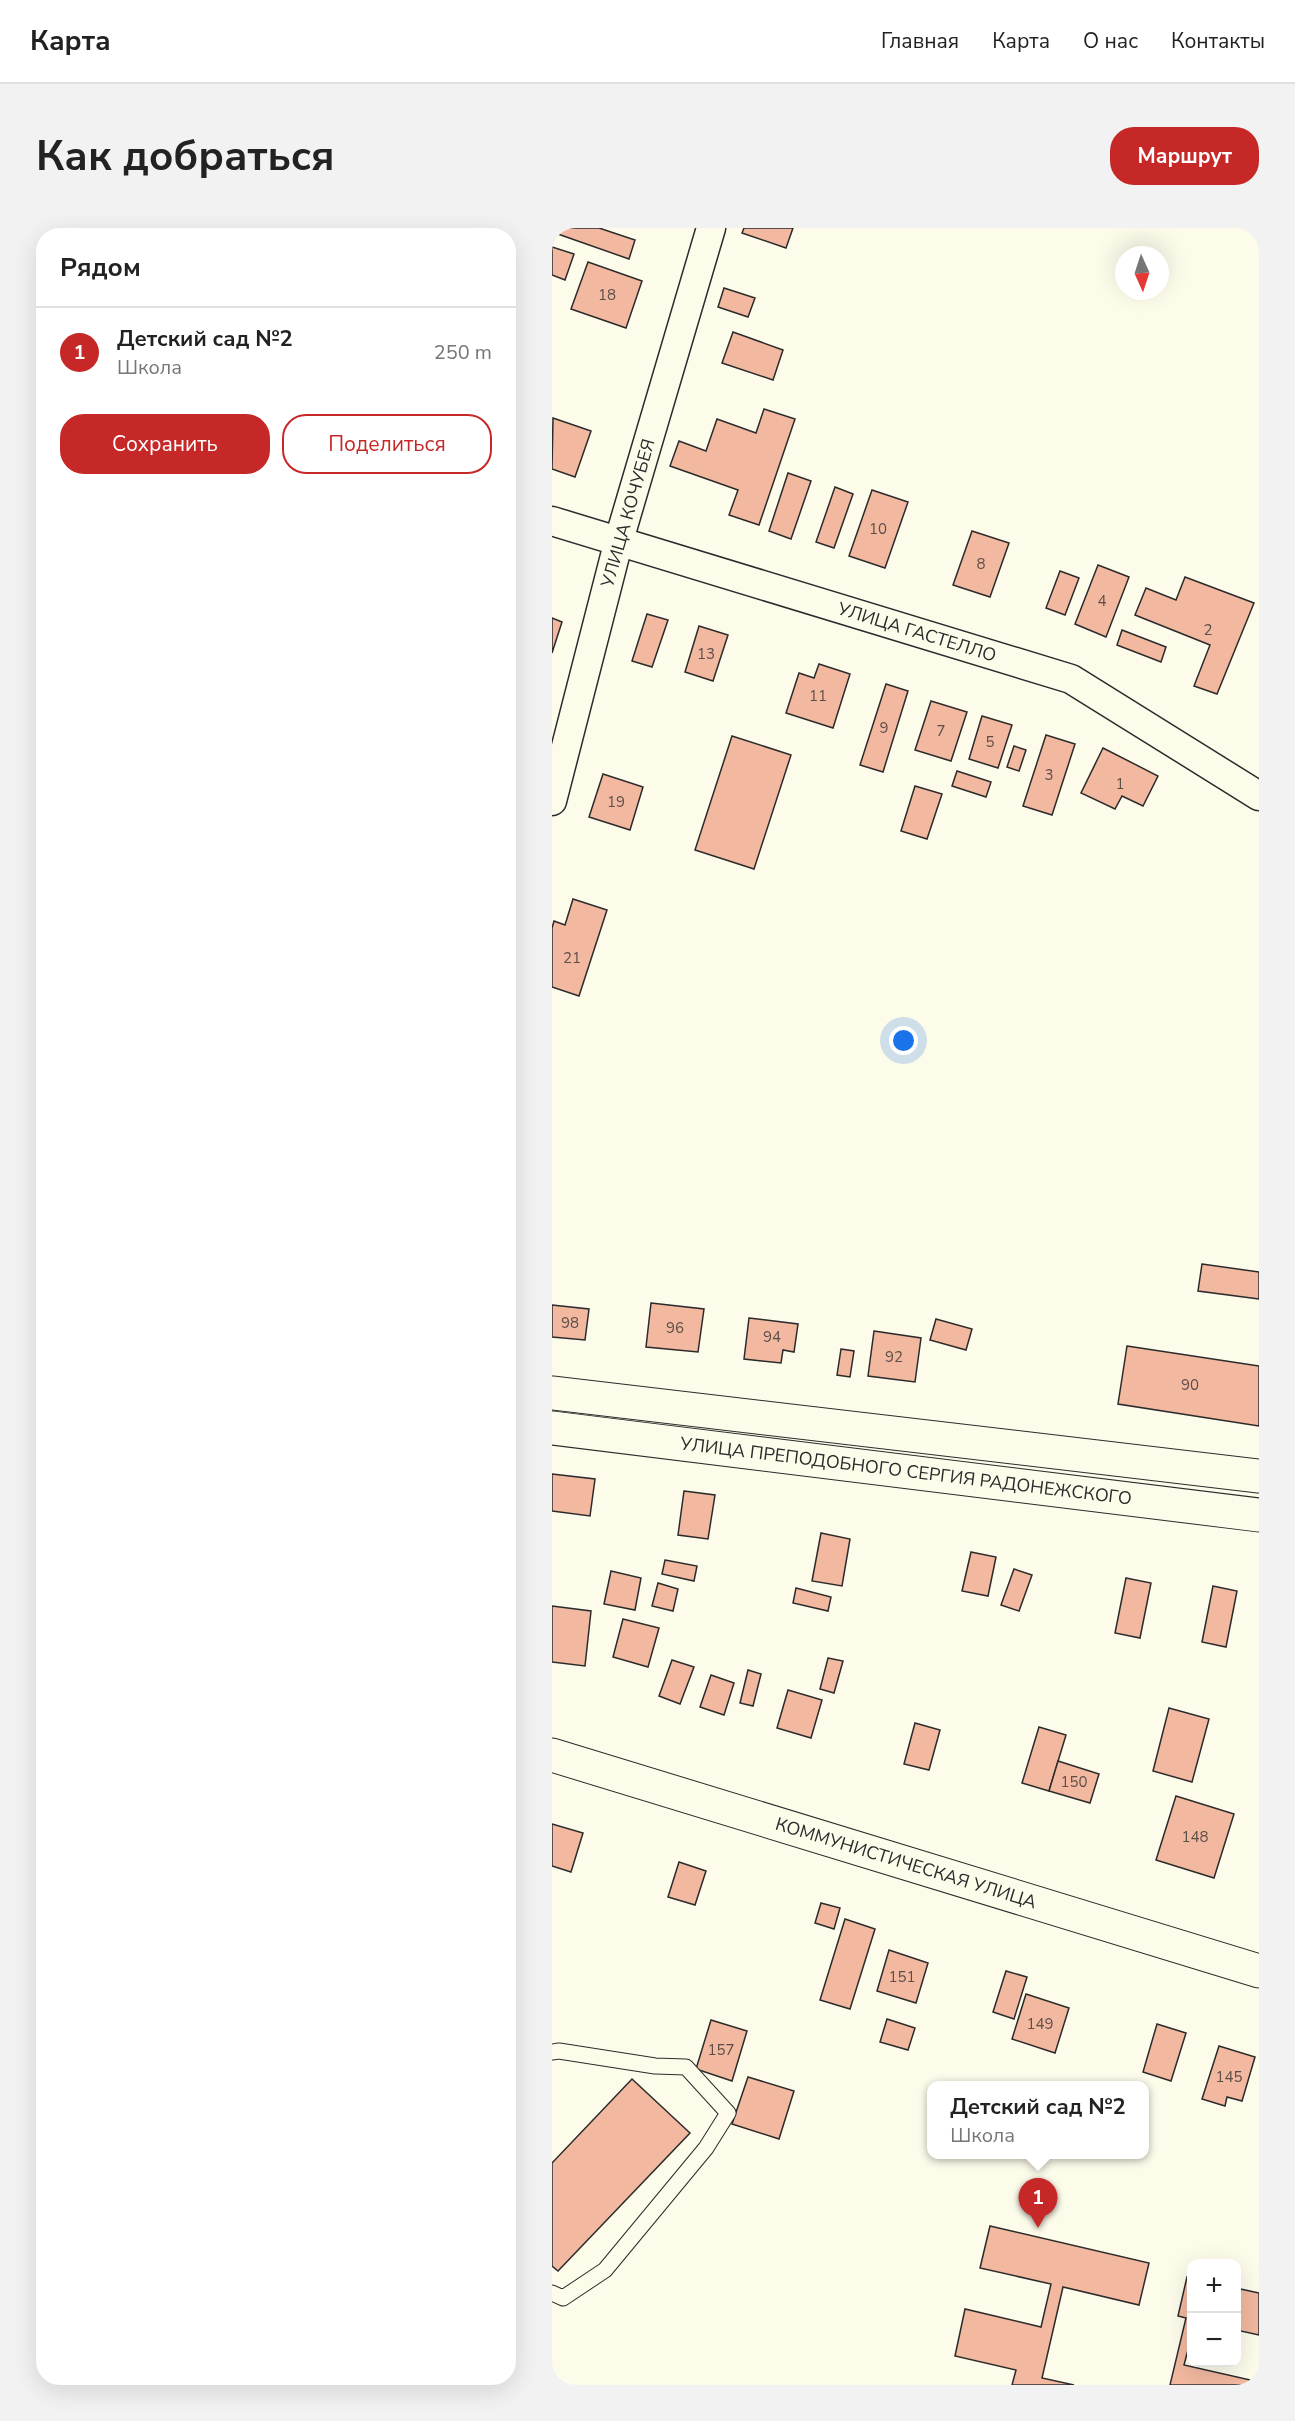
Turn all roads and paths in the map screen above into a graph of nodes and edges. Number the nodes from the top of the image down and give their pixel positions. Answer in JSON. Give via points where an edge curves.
{"nodes":[{"id":1,"x":711,"y":228,"type":"edge"},
{"id":2,"x":552,"y":521,"type":"edge"},
{"id":3,"x":619,"y":540,"type":"junction"},
{"id":4,"x":1259,"y":796,"type":"edge"},
{"id":5,"x":552,"y":801,"type":"edge"},
{"id":6,"x":552,"y":1393,"type":"edge"},
{"id":7,"x":552,"y":1428,"type":"edge"},
{"id":8,"x":1259,"y":1476,"type":"edge"},
{"id":9,"x":1259,"y":1515,"type":"edge"},
{"id":10,"x":552,"y":1755,"type":"edge"},
{"id":11,"x":1259,"y":1971,"type":"edge"},
{"id":12,"x":552,"y":2052,"type":"edge"},
{"id":13,"x":552,"y":2293,"type":"edge"}],
"edges":[{"from":1,"to":3,"type":"street","name":"УЛИЦА КОЧУБЕЯ"},
{"from":2,"to":3,"type":"street","name":"УЛИЦА ГАСТЕЛЛО"},
{"from":3,"to":4,"type":"street","name":"УЛИЦА ГАСТЕЛЛО","via":[[1071,679]]},
{"from":3,"to":5,"type":"street","name":"УЛИЦА КОЧУБЕЯ"},
{"from":6,"to":8,"type":"street","name":"УЛИЦА ПРЕПОДОБНОГО СЕРГИЯ РАДОНЕЖСКОГО"},
{"from":7,"to":9,"type":"street","name":"УЛИЦА ПРЕПОДОБНОГО СЕРГИЯ РАДОНЕЖСКОГО"},
{"from":10,"to":11,"type":"street","name":"КОММУНИСТИЧЕСКАЯ УЛИЦА"},
{"from":12,"to":13,"type":"lane","via":[[686,2067],[728,2113],[706,2148],[605,2270],[562,2298]]}]}
